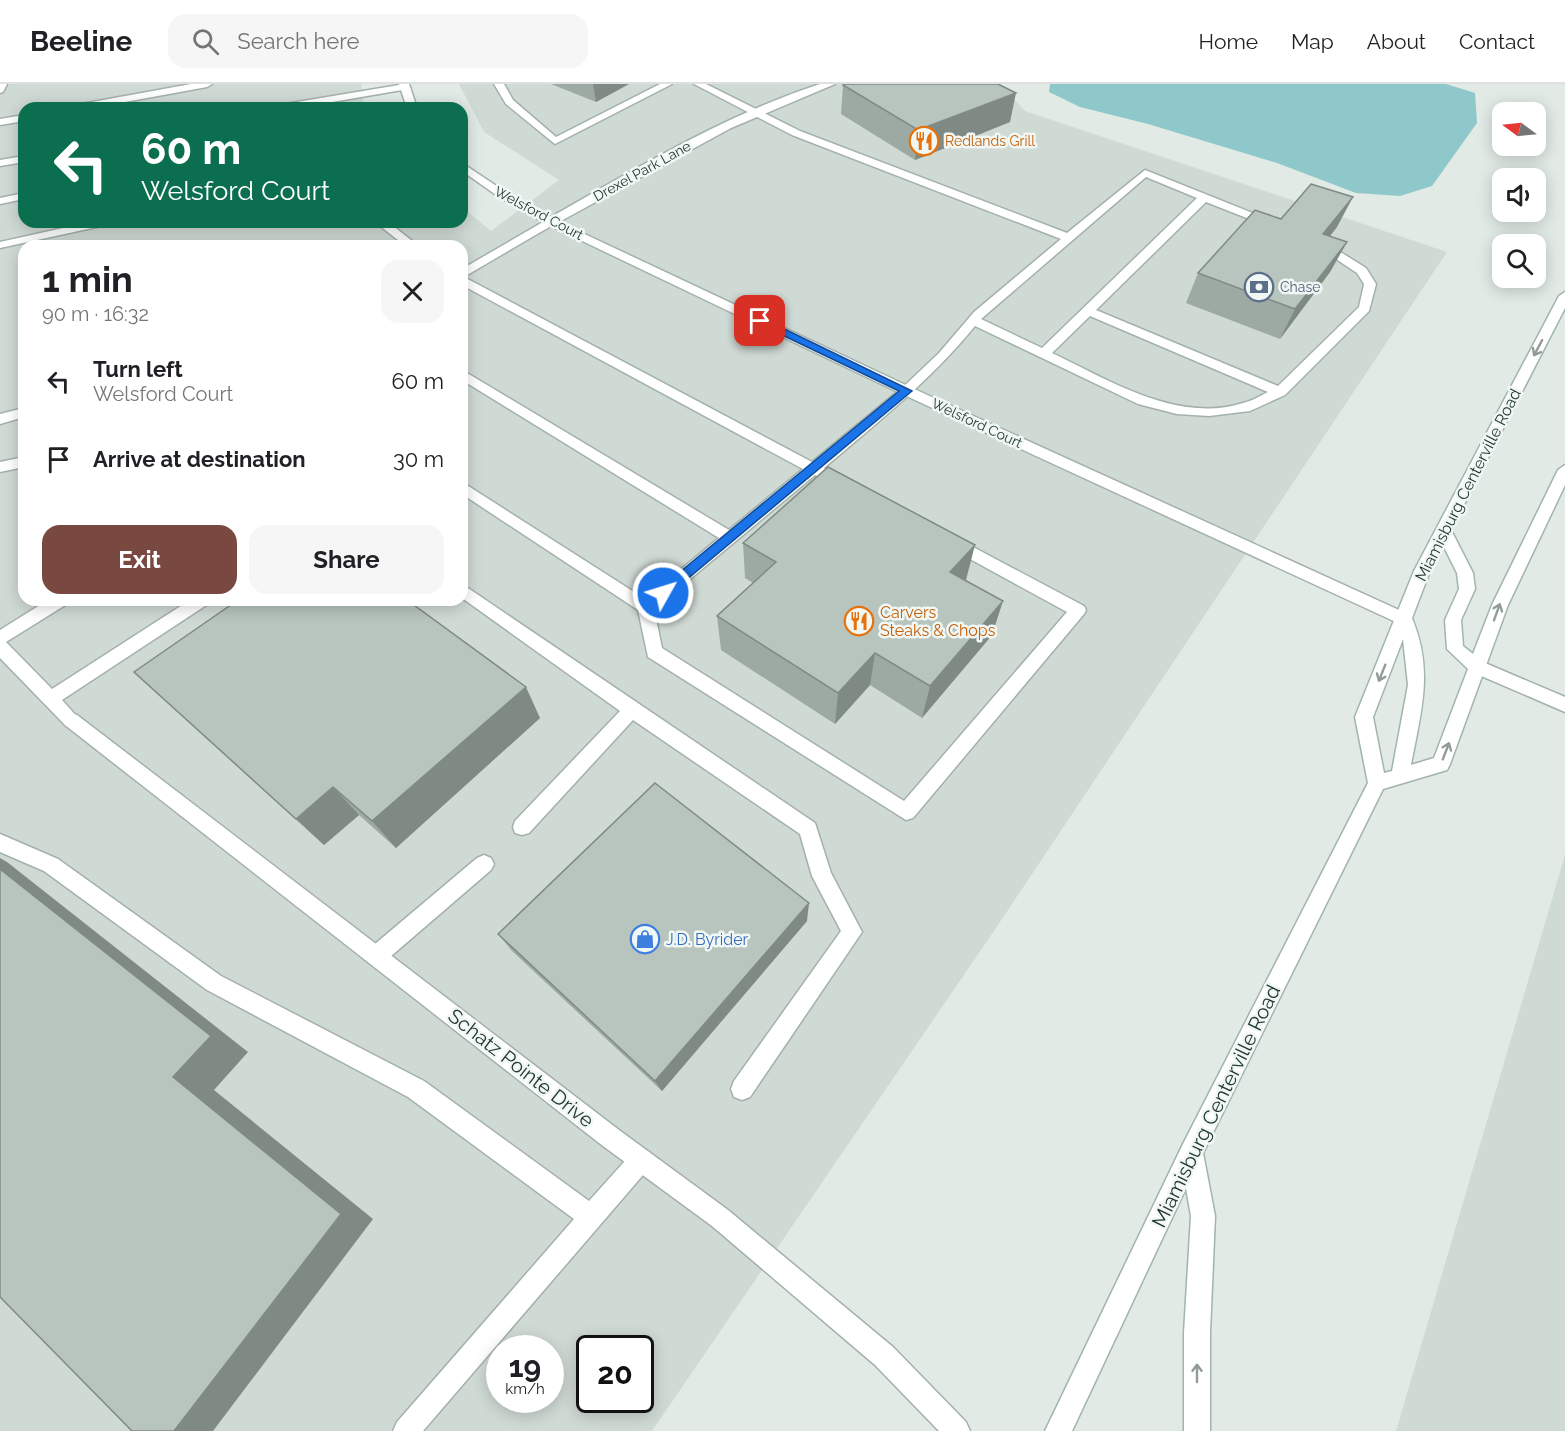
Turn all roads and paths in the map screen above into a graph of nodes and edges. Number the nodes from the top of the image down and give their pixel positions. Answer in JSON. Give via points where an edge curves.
{"nodes":[{"id":1,"x":2,"y":84,"type":"edge"},
{"id":2,"x":207,"y":84,"type":"edge"},
{"id":3,"x":499,"y":84,"type":"edge"},
{"id":4,"x":667,"y":84,"type":"edge"},
{"id":5,"x":699,"y":84,"type":"edge"},
{"id":6,"x":830,"y":84,"type":"edge"},
{"id":7,"x":404,"y":85,"type":"edge"},
{"id":8,"x":0,"y":90,"type":"edge"},
{"id":9,"x":109,"y":102,"type":"edge"},
{"id":10,"x":320,"y":102,"type":"edge"},
{"id":11,"x":410,"y":102,"type":"edge"},
{"id":12,"x":754,"y":112,"type":"junction"},
{"id":13,"x":18,"y":119,"type":"edge"},
{"id":14,"x":0,"y":122,"type":"edge"},
{"id":15,"x":18,"y":160,"type":"edge"},
{"id":16,"x":0,"y":163,"type":"edge"},
{"id":17,"x":468,"y":170,"type":"edge"},
{"id":18,"x":18,"y":197,"type":"edge"},
{"id":19,"x":1204,"y":197,"type":"junction"},
{"id":20,"x":0,"y":201,"type":"edge"},
{"id":21,"x":551,"y":222,"type":"junction"},
{"id":22,"x":77,"y":228,"type":"edge"},
{"id":23,"x":389,"y":228,"type":"edge"},
{"id":24,"x":1284,"y":229,"type":"edge"},
{"id":25,"x":1069,"y":238,"type":"junction"},
{"id":26,"x":18,"y":240,"type":"edge"},
{"id":27,"x":19,"y":240,"type":"edge"},
{"id":28,"x":405,"y":240,"type":"edge"},
{"id":29,"x":0,"y":244,"type":"edge"},
{"id":30,"x":1322,"y":246,"type":"edge"},
{"id":31,"x":468,"y":270,"type":"edge"},
{"id":32,"x":468,"y":283,"type":"edge"},
{"id":33,"x":1565,"y":296,"type":"edge"},
{"id":34,"x":1088,"y":311,"type":"junction"},
{"id":35,"x":974,"y":321,"type":"junction"},
{"id":36,"x":1044,"y":354,"type":"junction"},
{"id":37,"x":468,"y":378,"type":"edge"},
{"id":38,"x":906,"y":391,"type":"junction"},
{"id":39,"x":1280,"y":392,"type":"junction"},
{"id":40,"x":18,"y":414,"type":"edge"},
{"id":41,"x":0,"y":418,"type":"edge"},
{"id":42,"x":18,"y":464,"type":"edge"},
{"id":43,"x":0,"y":468,"type":"edge"},
{"id":44,"x":814,"y":469,"type":"junction"},
{"id":45,"x":1565,"y":470,"type":"edge"},
{"id":46,"x":468,"y":491,"type":"edge"},
{"id":47,"x":856,"y":491,"type":"edge"},
{"id":48,"x":1443,"y":530,"type":"junction"},
{"id":49,"x":941,"y":536,"type":"edge"},
{"id":50,"x":730,"y":537,"type":"junction"},
{"id":51,"x":468,"y":594,"type":"edge"},
{"id":52,"x":51,"y":606,"type":"edge"},
{"id":53,"x":193,"y":606,"type":"edge"},
{"id":54,"x":646,"y":607,"type":"junction"},
{"id":55,"x":1404,"y":619,"type":"junction"},
{"id":56,"x":0,"y":638,"type":"edge"},
{"id":57,"x":0,"y":647,"type":"edge"},
{"id":58,"x":1478,"y":668,"type":"junction"},
{"id":59,"x":50,"y":699,"type":"junction"},
{"id":60,"x":1565,"y":705,"type":"edge"},
{"id":61,"x":632,"y":710,"type":"junction"},
{"id":62,"x":1400,"y":776,"type":"junction"},
{"id":63,"x":1377,"y":783,"type":"junction"},
{"id":64,"x":522,"y":827,"type":"dead end"},
{"id":65,"x":0,"y":843,"type":"edge"},
{"id":66,"x":484,"y":864,"type":"dead end"},
{"id":67,"x":376,"y":956,"type":"junction"},
{"id":68,"x":742,"y":1089,"type":"dead end"},
{"id":69,"x":1191,"y":1152,"type":"junction"},
{"id":70,"x":641,"y":1160,"type":"junction"},
{"id":71,"x":591,"y":1217,"type":"junction"},
{"id":72,"x":406,"y":1431,"type":"edge"},
{"id":73,"x":957,"y":1431,"type":"edge"},
{"id":74,"x":1058,"y":1431,"type":"edge"},
{"id":75,"x":1197,"y":1431,"type":"edge"}],
"edges":[{"from":1,"to":8,"type":"street"},
{"from":2,"to":9,"type":"street"},
{"from":3,"to":4,"type":"street","via":[[509,102],[555,141]]},
{"from":5,"to":12,"type":"street"},
{"from":6,"to":12,"type":"street","name":"Drexel Park Lane"},
{"from":7,"to":10,"type":"street"},
{"from":7,"to":11,"type":"street"},
{"from":12,"to":21,"type":"street","name":"Drexel Park Lane"},
{"from":12,"to":25,"type":"street","via":[[796,133]]},
{"from":13,"to":14,"type":"street"},
{"from":15,"to":16,"type":"street"},
{"from":17,"to":21,"type":"street","name":"Welsford Court"},
{"from":18,"to":20,"type":"street"},
{"from":19,"to":24,"type":"street"},
{"from":19,"to":25,"type":"street","via":[[1145,173]]},
{"from":19,"to":34,"type":"street"},
{"from":21,"to":31,"type":"street","name":"Drexel Park Lane"},
{"from":21,"to":38,"type":"street","name":"Welsford Court"},
{"from":22,"to":27,"type":"street"},
{"from":23,"to":28,"type":"street"},
{"from":25,"to":35,"type":"street"},
{"from":26,"to":29,"type":"street"},
{"from":30,"to":39,"type":"street","via":[[1362,271],[1370,284],[1365,308]]},
{"from":32,"to":44,"type":"street"},
{"from":33,"to":48,"type":"street","name":"Miamisburg Centerville Road","one_way":true},
{"from":34,"to":36,"type":"street"},
{"from":34,"to":39,"type":"street"},
{"from":35,"to":36,"type":"street"},
{"from":35,"to":38,"type":"street"},
{"from":36,"to":39,"type":"street","via":[[1143,401],[1177,410],[1245,408]]},
{"from":37,"to":50,"type":"street"},
{"from":38,"to":44,"type":"street"},
{"from":38,"to":55,"type":"street","name":"Welsford Court"},
{"from":40,"to":41,"type":"street"},
{"from":42,"to":43,"type":"street"},
{"from":44,"to":47,"type":"street"},
{"from":44,"to":50,"type":"street"},
{"from":58,"to":45,"type":"street","one_way":true,"via":[[1500,604]]},
{"from":46,"to":54,"type":"street"},
{"from":48,"to":55,"type":"street","name":"Miamisburg Centerville Road"},
{"from":48,"to":58,"type":"street","via":[[1465,573],[1467,589],[1453,620],[1455,649]]},
{"from":49,"to":54,"type":"street","via":[[1078,610],[906,812],[654,652]]},
{"from":50,"to":54,"type":"street"},
{"from":51,"to":61,"type":"street"},
{"from":52,"to":56,"type":"street"},
{"from":53,"to":59,"type":"street"},
{"from":55,"to":62,"type":"street","via":[[1414,646],[1417,685]]},
{"from":55,"to":63,"type":"street","name":"Miamisburg Centerville Road","one_way":true,"via":[[1364,717]]},
{"from":57,"to":59,"type":"street","name":"Schatz Pointe Drive"},
{"from":58,"to":60,"type":"street"},
{"from":62,"to":58,"type":"street","one_way":true,"via":[[1441,764]]},
{"from":59,"to":67,"type":"street","name":"Schatz Pointe Drive","via":[[71,720]]},
{"from":61,"to":64,"type":"street"},
{"from":61,"to":68,"type":"street","via":[[808,829],[822,876],[852,932]]},
{"from":62,"to":63,"type":"street"},
{"from":63,"to":69,"type":"street","name":"Miamisburg Centerville Road"},
{"from":65,"to":71,"type":"street","via":[[51,865],[214,983],[416,1089]]},
{"from":66,"to":67,"type":"street"},
{"from":67,"to":70,"type":"street","name":"Schatz Pointe Drive"},
{"from":69,"to":74,"type":"street","name":"Miamisburg Centerville Road"},
{"from":75,"to":69,"type":"street","one_way":true,"via":[[1203,1216]]},
{"from":70,"to":71,"type":"street"},
{"from":70,"to":73,"type":"street","name":"Schatz Pointe Drive","via":[[720,1218],[884,1356]]},
{"from":71,"to":72,"type":"street"}]}
